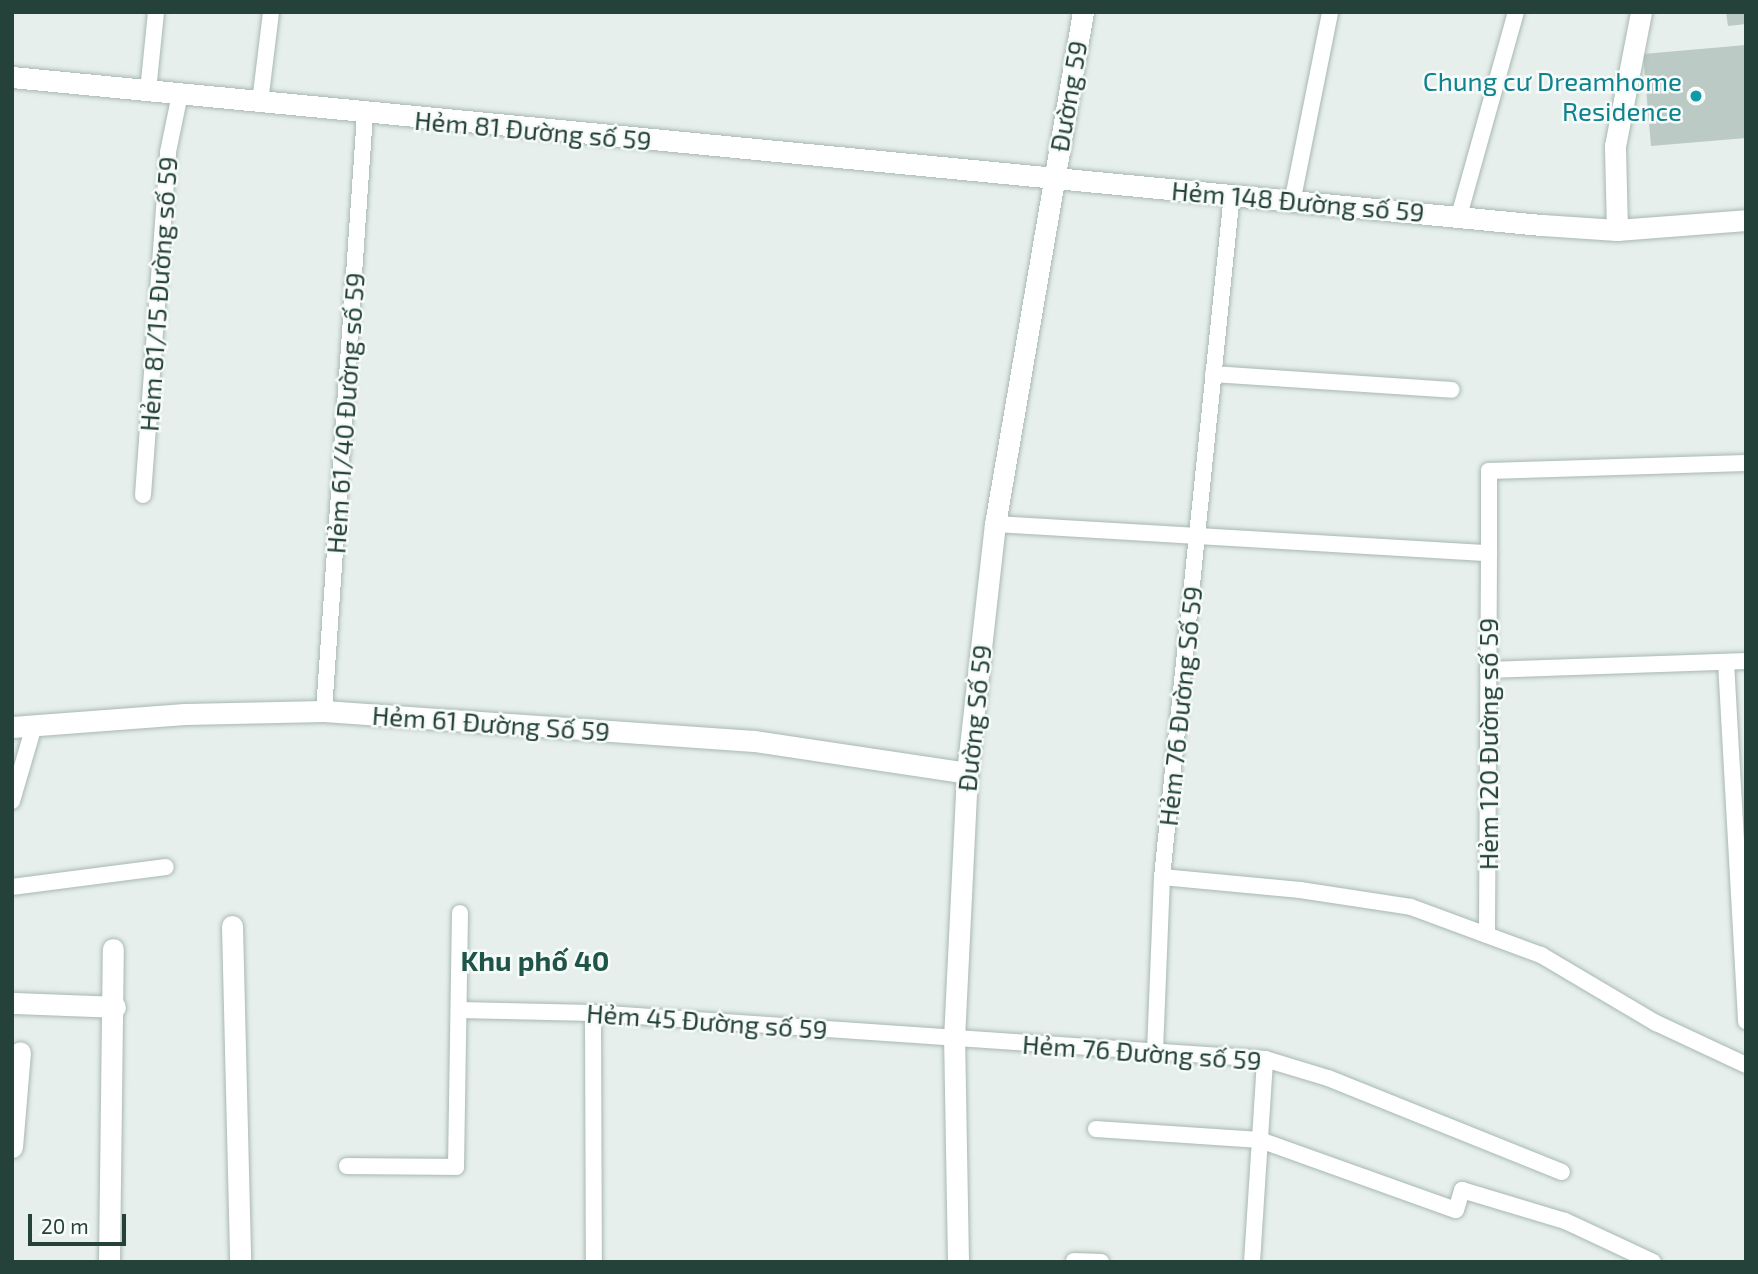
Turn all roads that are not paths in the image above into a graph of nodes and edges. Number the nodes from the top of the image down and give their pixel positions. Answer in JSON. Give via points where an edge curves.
{"nodes":[{"id":1,"x":156,"y":12,"type":"edge"},
{"id":2,"x":271,"y":12,"type":"edge"},
{"id":3,"x":1083,"y":12,"type":"edge"},
{"id":4,"x":1330,"y":12,"type":"edge"},
{"id":5,"x":1517,"y":12,"type":"edge"},
{"id":6,"x":1641,"y":12,"type":"edge"},
{"id":7,"x":12,"y":77,"type":"edge"},
{"id":8,"x":148,"y":91,"type":"junction"},
{"id":9,"x":180,"y":94,"type":"junction"},
{"id":10,"x":260,"y":102,"type":"junction"},
{"id":11,"x":365,"y":114,"type":"junction"},
{"id":12,"x":1054,"y":180,"type":"junction"},
{"id":13,"x":1231,"y":194,"type":"junction"},
{"id":14,"x":1293,"y":198,"type":"junction"},
{"id":15,"x":1460,"y":216,"type":"junction"},
{"id":16,"x":1746,"y":220,"type":"edge"},
{"id":17,"x":1617,"y":230,"type":"junction"},
{"id":18,"x":1213,"y":374,"type":"junction"},
{"id":19,"x":1451,"y":390,"type":"dead end"},
{"id":20,"x":1746,"y":463,"type":"edge"},
{"id":21,"x":143,"y":495,"type":"dead end"},
{"id":22,"x":995,"y":524,"type":"junction"},
{"id":23,"x":1197,"y":535,"type":"junction"},
{"id":24,"x":1489,"y":553,"type":"junction"},
{"id":25,"x":1746,"y":661,"type":"edge"},
{"id":26,"x":1726,"y":662,"type":"junction"},
{"id":27,"x":1488,"y":670,"type":"junction"},
{"id":28,"x":324,"y":711,"type":"junction"},
{"id":29,"x":34,"y":726,"type":"junction"},
{"id":30,"x":12,"y":727,"type":"edge"},
{"id":31,"x":967,"y":774,"type":"junction"},
{"id":32,"x":12,"y":801,"type":"edge"},
{"id":33,"x":1742,"y":866,"type":"edge"},
{"id":34,"x":166,"y":867,"type":"dead end"},
{"id":35,"x":1162,"y":877,"type":"junction"},
{"id":36,"x":12,"y":887,"type":"edge"},
{"id":37,"x":460,"y":913,"type":"dead end"},
{"id":38,"x":232,"y":926,"type":"dead end"},
{"id":39,"x":1487,"y":935,"type":"junction"},
{"id":40,"x":113,"y":949,"type":"dead end"},
{"id":41,"x":12,"y":1003,"type":"edge"},
{"id":42,"x":114,"y":1007,"type":"junction"},
{"id":43,"x":459,"y":1010,"type":"junction"},
{"id":44,"x":593,"y":1013,"type":"junction"},
{"id":45,"x":1746,"y":1021,"type":"edge"},
{"id":46,"x":954,"y":1039,"type":"junction"},
{"id":47,"x":1154,"y":1051,"type":"junction"},
{"id":48,"x":20,"y":1052,"type":"dead end"},
{"id":49,"x":1265,"y":1059,"type":"junction"},
{"id":50,"x":1746,"y":1065,"type":"edge"},
{"id":51,"x":1096,"y":1129,"type":"dead end"},
{"id":52,"x":1260,"y":1140,"type":"junction"},
{"id":53,"x":12,"y":1147,"type":"edge"},
{"id":54,"x":347,"y":1166,"type":"dead end"},
{"id":55,"x":1562,"y":1172,"type":"dead end"},
{"id":56,"x":1632,"y":1258,"type":"edge"},
{"id":57,"x":1074,"y":1261,"type":"edge"},
{"id":58,"x":109,"y":1262,"type":"edge"},
{"id":59,"x":240,"y":1262,"type":"edge"},
{"id":60,"x":594,"y":1262,"type":"edge"},
{"id":61,"x":958,"y":1262,"type":"edge"},
{"id":62,"x":1101,"y":1262,"type":"edge"},
{"id":63,"x":1252,"y":1262,"type":"edge"},
{"id":64,"x":1653,"y":1262,"type":"edge"}],
"edges":[{"from":1,"to":8,"type":"lane"},
{"from":2,"to":10,"type":"lane"},
{"from":3,"to":12,"type":"street","name":"Đường 59"},
{"from":4,"to":14,"type":"lane"},
{"from":5,"to":15,"type":"lane"},
{"from":6,"to":17,"type":"street","via":[[1615,146]]},
{"from":7,"to":8,"type":"street","name":"Hẻm 81 Đường số 59"},
{"from":8,"to":9,"type":"street","name":"Hẻm 81 Đường số 59"},
{"from":9,"to":10,"type":"street","name":"Hẻm 81 Đường số 59"},
{"from":9,"to":21,"type":"lane","name":"Hẻm 81/15 Đường số 59","via":[[168,152]]},
{"from":10,"to":11,"type":"street","name":"Hẻm 81 Đường số 59"},
{"from":11,"to":12,"type":"street","name":"Hẻm 81 Đường số 59"},
{"from":11,"to":28,"type":"lane","name":"Hẻm 61/40 Đường số 59"},
{"from":12,"to":13,"type":"street","name":"Hẻm 148 Đường số 59"},
{"from":12,"to":22,"type":"street","name":"Đường Số 59"},
{"from":13,"to":14,"type":"street","name":"Hẻm 148 Đường số 59"},
{"from":13,"to":18,"type":"lane"},
{"from":14,"to":15,"type":"street","name":"Hẻm 148 Đường số 59"},
{"from":15,"to":17,"type":"street","name":"Hẻm 148 Đường số 59"},
{"from":16,"to":17,"type":"street"},
{"from":18,"to":19,"type":"lane"},
{"from":18,"to":23,"type":"lane"},
{"from":20,"to":24,"type":"lane","name":"Hẻm 120 Đường số 59","via":[[1489,471]]},
{"from":22,"to":23,"type":"lane"},
{"from":22,"to":31,"type":"street","name":"Đường Số 59"},
{"from":23,"to":24,"type":"lane"},
{"from":23,"to":35,"type":"lane","name":"Hẻm 76 Đường Số 59"},
{"from":24,"to":27,"type":"lane","name":"Hẻm 120 Đường số 59"},
{"from":25,"to":26,"type":"lane"},
{"from":26,"to":27,"type":"lane"},
{"from":26,"to":33,"type":"lane"},
{"from":27,"to":39,"type":"lane","name":"Hẻm 120 Đường số 59"},
{"from":28,"to":29,"type":"street","name":"Hẻm 61 Đường Số 59","via":[[185,714]]},
{"from":28,"to":31,"type":"street","name":"Hẻm 61 Đường Số 59","via":[[754,741]]},
{"from":29,"to":30,"type":"street","name":"Hẻm 61 Đường Số 59"},
{"from":29,"to":32,"type":"lane"},
{"from":31,"to":46,"type":"street","name":"Đường Số 59"},
{"from":33,"to":45,"type":"lane"},
{"from":34,"to":36,"type":"lane"},
{"from":35,"to":39,"type":"lane","via":[[1300,890],[1411,907]]},
{"from":35,"to":47,"type":"lane","name":"Hẻm 76 Đường Số 59"},
{"from":37,"to":43,"type":"lane"},
{"from":38,"to":59,"type":"street"},
{"from":39,"to":50,"type":"lane","via":[[1541,955],[1656,1023]]},
{"from":40,"to":42,"type":"street"},
{"from":41,"to":42,"type":"street"},
{"from":42,"to":58,"type":"street"},
{"from":43,"to":44,"type":"lane","name":"Hẻm 45 Đường số 59"},
{"from":43,"to":54,"type":"lane","via":[[456,1167]]},
{"from":44,"to":46,"type":"lane","name":"Hẻm 45 Đường số 59"},
{"from":44,"to":60,"type":"lane"},
{"from":46,"to":47,"type":"lane","name":"Hẻm 76 Đường số 59"},
{"from":46,"to":61,"type":"street","name":"Đường Số 59"},
{"from":47,"to":49,"type":"lane","name":"Hẻm 76 Đường số 59"},
{"from":48,"to":53,"type":"street"},
{"from":49,"to":52,"type":"lane"},
{"from":49,"to":55,"type":"lane","name":"Hẻm 76 Đường số 59","via":[[1328,1078]]},
{"from":51,"to":52,"type":"lane"},
{"from":52,"to":56,"type":"lane","via":[[1456,1210],[1462,1190],[1565,1221]]},
{"from":52,"to":63,"type":"lane"},
{"from":56,"to":64,"type":"lane"},
{"from":57,"to":62,"type":"lane"}]}
